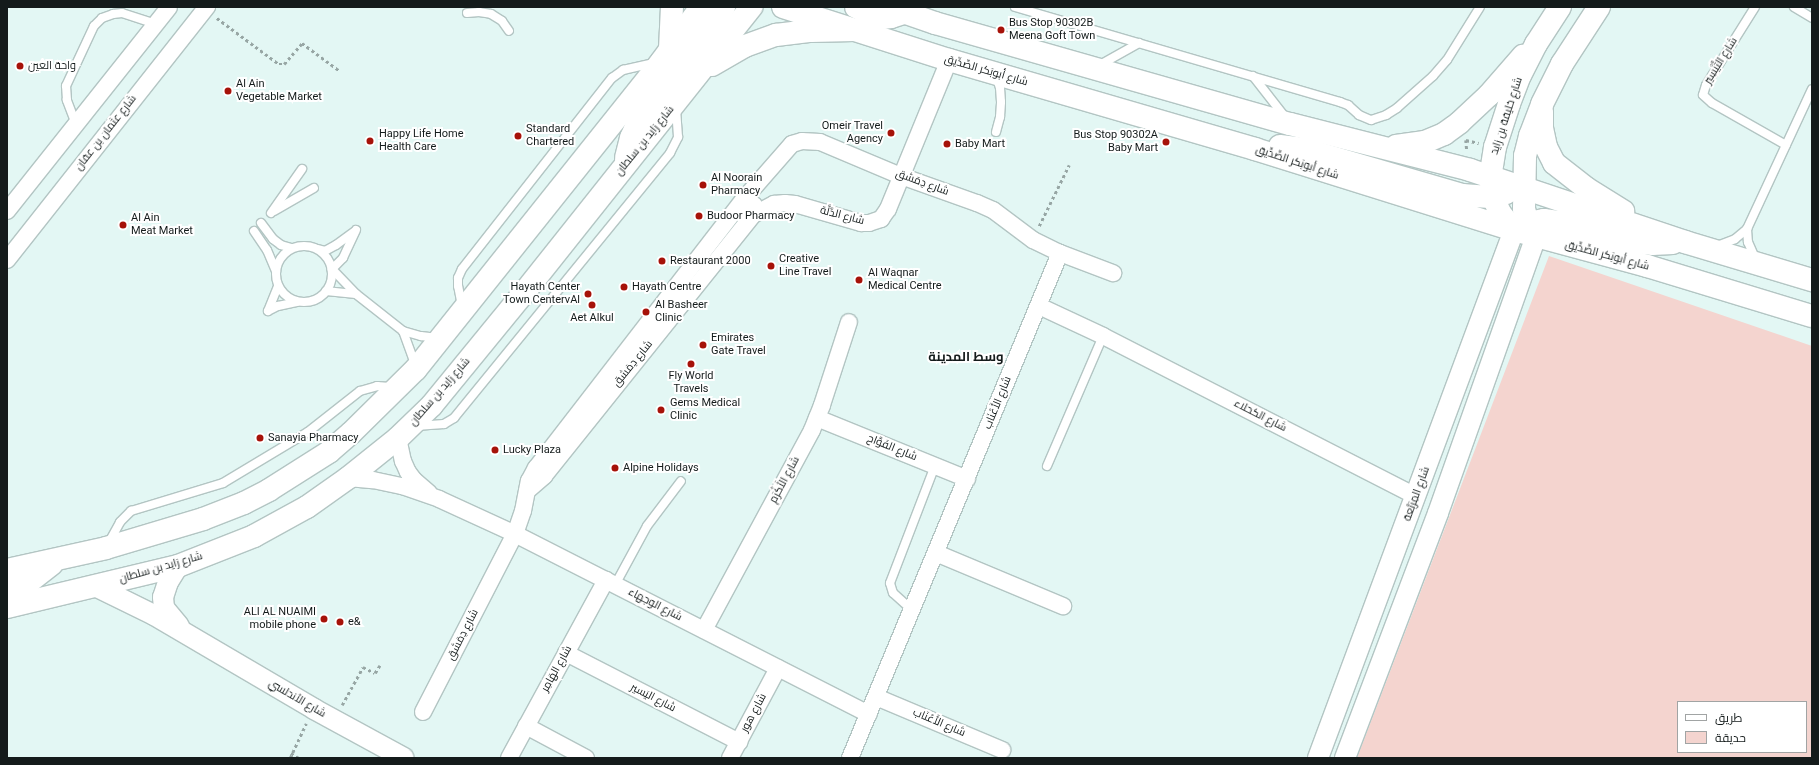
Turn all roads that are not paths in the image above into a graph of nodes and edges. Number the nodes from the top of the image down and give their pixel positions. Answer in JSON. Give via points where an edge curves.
{"nodes":[{"id":1,"x":169,"y":7,"type":"edge"},
{"id":2,"x":672,"y":7,"type":"edge"},
{"id":3,"x":701,"y":7,"type":"edge"},
{"id":4,"x":724,"y":7,"type":"edge"},
{"id":5,"x":751,"y":7,"type":"edge"},
{"id":6,"x":783,"y":7,"type":"edge"},
{"id":7,"x":856,"y":7,"type":"edge"},
{"id":8,"x":1015,"y":7,"type":"edge"},
{"id":9,"x":1480,"y":7,"type":"edge"},
{"id":10,"x":1560,"y":7,"type":"edge"},
{"id":11,"x":1599,"y":7,"type":"edge"},
{"id":12,"x":1755,"y":7,"type":"edge"},
{"id":13,"x":1794,"y":7,"type":"edge"},
{"id":14,"x":206,"y":8,"type":"edge"},
{"id":15,"x":902,"y":9,"type":"edge"},
{"id":16,"x":467,"y":14,"type":"dead end"},
{"id":17,"x":1812,"y":18,"type":"edge"},
{"id":18,"x":156,"y":24,"type":"junction"},
{"id":19,"x":509,"y":30,"type":"dead end"},
{"id":20,"x":854,"y":30,"type":"junction"},
{"id":21,"x":1139,"y":44,"type":"junction"},
{"id":22,"x":1536,"y":44,"type":"junction"},
{"id":23,"x":666,"y":55,"type":"junction"},
{"id":24,"x":949,"y":60,"type":"junction"},
{"id":25,"x":1094,"y":68,"type":"junction"},
{"id":26,"x":701,"y":72,"type":"junction"},
{"id":27,"x":995,"y":73,"type":"junction"},
{"id":28,"x":1253,"y":76,"type":"junction"},
{"id":29,"x":1812,"y":89,"type":"edge"},
{"id":30,"x":676,"y":104,"type":"junction"},
{"id":31,"x":1542,"y":104,"type":"junction"},
{"id":32,"x":76,"y":124,"type":"junction"},
{"id":33,"x":1290,"y":124,"type":"junction"},
{"id":34,"x":996,"y":132,"type":"dead end"},
{"id":35,"x":1786,"y":146,"type":"junction"},
{"id":36,"x":1384,"y":147,"type":"junction"},
{"id":37,"x":1255,"y":149,"type":"junction"},
{"id":38,"x":302,"y":169,"type":"dead end"},
{"id":39,"x":623,"y":169,"type":"junction"},
{"id":40,"x":901,"y":176,"type":"junction"},
{"id":41,"x":1491,"y":187,"type":"junction"},
{"id":42,"x":314,"y":188,"type":"dead end"},
{"id":43,"x":1524,"y":188,"type":"junction"},
{"id":44,"x":743,"y":200,"type":"junction"},
{"id":45,"x":7,"y":211,"type":"edge"},
{"id":46,"x":752,"y":215,"type":"junction"},
{"id":47,"x":261,"y":223,"type":"dead end"},
{"id":48,"x":1747,"y":229,"type":"junction"},
{"id":49,"x":254,"y":230,"type":"dead end"},
{"id":50,"x":1526,"y":230,"type":"junction"},
{"id":51,"x":1657,"y":231,"type":"junction"},
{"id":52,"x":1696,"y":244,"type":"junction"},
{"id":53,"x":291,"y":248,"type":"junction"},
{"id":54,"x":318,"y":249,"type":"junction"},
{"id":55,"x":1060,"y":253,"type":"junction"},
{"id":56,"x":7,"y":260,"type":"edge"},
{"id":57,"x":1760,"y":265,"type":"junction"},
{"id":58,"x":332,"y":269,"type":"junction"},
{"id":59,"x":276,"y":271,"type":"junction"},
{"id":60,"x":1113,"y":273,"type":"dead end"},
{"id":61,"x":1812,"y":280,"type":"edge"},
{"id":62,"x":278,"y":286,"type":"junction"},
{"id":63,"x":326,"y":291,"type":"junction"},
{"id":64,"x":356,"y":294,"type":"junction"},
{"id":65,"x":301,"y":302,"type":"junction"},
{"id":66,"x":1039,"y":306,"type":"junction"},
{"id":67,"x":1812,"y":316,"type":"edge"},
{"id":68,"x":849,"y":322,"type":"dead end"},
{"id":69,"x":403,"y":331,"type":"junction"},
{"id":70,"x":1103,"y":336,"type":"junction"},
{"id":71,"x":442,"y":338,"type":"junction"},
{"id":72,"x":416,"y":369,"type":"junction"},
{"id":73,"x":398,"y":388,"type":"junction"},
{"id":74,"x":817,"y":418,"type":"junction"},
{"id":75,"x":405,"y":432,"type":"junction"},
{"id":76,"x":935,"y":466,"type":"junction"},
{"id":77,"x":1047,"y":466,"type":"dead end"},
{"id":78,"x":348,"y":478,"type":"junction"},
{"id":79,"x":967,"y":479,"type":"junction"},
{"id":80,"x":681,"y":481,"type":"dead end"},
{"id":81,"x":527,"y":491,"type":"junction"},
{"id":82,"x":1416,"y":496,"type":"junction"},
{"id":83,"x":439,"y":500,"type":"junction"},
{"id":84,"x":515,"y":534,"type":"junction"},
{"id":85,"x":106,"y":548,"type":"junction"},
{"id":86,"x":936,"y":553,"type":"junction"},
{"id":87,"x":56,"y":560,"type":"junction"},
{"id":88,"x":178,"y":566,"type":"junction"},
{"id":89,"x":7,"y":570,"type":"edge"},
{"id":90,"x":610,"y":582,"type":"junction"},
{"id":91,"x":95,"y":586,"type":"junction"},
{"id":92,"x":7,"y":587,"type":"edge"},
{"id":93,"x":1063,"y":606,"type":"dead end"},
{"id":94,"x":7,"y":607,"type":"edge"},
{"id":95,"x":912,"y":610,"type":"junction"},
{"id":96,"x":704,"y":630,"type":"junction"},
{"id":97,"x":191,"y":636,"type":"junction"},
{"id":98,"x":566,"y":653,"type":"junction"},
{"id":99,"x":778,"y":668,"type":"junction"},
{"id":100,"x":876,"y":696,"type":"junction"},
{"id":101,"x":423,"y":712,"type":"dead end"},
{"id":102,"x":869,"y":714,"type":"junction"},
{"id":103,"x":526,"y":726,"type":"junction"},
{"id":104,"x":739,"y":742,"type":"junction"},
{"id":105,"x":1002,"y":750,"type":"dead end"},
{"id":106,"x":404,"y":758,"type":"edge"},
{"id":107,"x":509,"y":758,"type":"edge"},
{"id":108,"x":586,"y":758,"type":"edge"},
{"id":109,"x":730,"y":758,"type":"edge"},
{"id":110,"x":850,"y":758,"type":"edge"},
{"id":111,"x":1318,"y":758,"type":"edge"},
{"id":112,"x":1345,"y":758,"type":"edge"}],
"edges":[{"from":1,"to":18,"type":"street"},
{"from":2,"to":23,"type":"main road"},
{"from":3,"to":23,"type":"main road"},
{"from":4,"to":39,"type":"main road","via":[[641,116],[631,138]]},
{"from":5,"to":26,"type":"main road","name":"شارع زايد بن سلطان"},
{"from":6,"to":20,"type":"main road","name":"شارع أبوبَكر الصِّدِّيق"},
{"from":7,"to":15,"type":"main road","via":[[882,18],[891,17]]},
{"from":8,"to":21,"type":"lane"},
{"from":9,"to":28,"type":"lane","via":[[1439,70],[1397,108],[1378,118],[1364,119],[1348,105]]},
{"from":10,"to":22,"type":"main road","name":"شارع خليفة بن زايد"},
{"from":11,"to":31,"type":"main road","via":[[1562,64]]},
{"from":12,"to":35,"type":"lane","name":"شارع التَّيْسِير","via":[[1706,85],[1703,95],[1712,103]]},
{"from":13,"to":17,"type":"lane"},
{"from":14,"to":56,"type":"street","name":"شارع عثمان بن عفان"},
{"from":15,"to":25,"type":"main road"},
{"from":16,"to":19,"type":"lane","via":[[491,14],[502,21]]},
{"from":18,"to":32,"type":"street"},
{"from":18,"to":32,"type":"lane","via":[[122,13],[102,18],[94,26],[66,86],[67,100]]},
{"from":20,"to":24,"type":"main road","name":"شارع أبوبَكر الصِّدِّيق"},
{"from":20,"to":26,"type":"main road","via":[[794,32],[763,38],[724,57]]},
{"from":21,"to":25,"type":"lane"},
{"from":21,"to":28,"type":"lane"},
{"from":22,"to":36,"type":"main road","via":[[1459,123],[1444,134],[1425,142]]},
{"from":22,"to":41,"type":"main road","name":"شارع خليفة بن زايد","via":[[1520,75],[1495,147]]},
{"from":23,"to":71,"type":"main road"},
{"from":24,"to":27,"type":"main road","name":"شارع أبوبَكر الصِّدِّيق"},
{"from":24,"to":40,"type":"street","name":"شارع الدَّلَّة"},
{"from":25,"to":33,"type":"main road"},
{"from":26,"to":30,"type":"main road","name":"شارع زايد بن سلطان"},
{"from":27,"to":34,"type":"lane","via":[[1001,102]]},
{"from":27,"to":37,"type":"main road","name":"شارع أبوبَكر الصِّدِّيق"},
{"from":28,"to":33,"type":"lane"},
{"from":29,"to":35,"type":"lane"},
{"from":30,"to":39,"type":"main road","name":"شارع زايد بن سلطان"},
{"from":30,"to":75,"type":"lane","via":[[678,137],[670,153],[454,418],[444,424]]},
{"from":31,"to":43,"type":"main road","via":[[1525,156]]},
{"from":31,"to":51,"type":"main road","via":[[1542,128],[1546,147],[1554,163],[1586,188]]},
{"from":32,"to":45,"type":"street"},
{"from":33,"to":36,"type":"main road"},
{"from":35,"to":48,"type":"lane"},
{"from":36,"to":41,"type":"main road"},
{"from":37,"to":41,"type":"main road","via":[[1270,146],[1304,149],[1462,195]]},
{"from":37,"to":50,"type":"main road","name":"شارع أبوبَكر الصِّدِّيق"},
{"from":38,"to":42,"type":"lane","via":[[271,213]]},
{"from":39,"to":75,"type":"main road","name":"شارع زايد بن سلطان","via":[[442,392]]},
{"from":40,"to":44,"type":"street","name":"شارع دِمَشق","via":[[820,142],[802,141],[792,144]]},
{"from":40,"to":46,"type":"street","name":"شارع الدَّلَّة","via":[[888,209],[876,222],[861,222],[785,203],[774,204]]},
{"from":40,"to":55,"type":"street","name":"شارع دِمَشق","via":[[993,210],[1033,240]]},
{"from":41,"to":43,"type":"main road"},
{"from":41,"to":50,"type":"main road","via":[[1500,213]]},
{"from":43,"to":50,"type":"main road"},
{"from":43,"to":51,"type":"main road"},
{"from":44,"to":46,"type":"street","via":[[754,205]]},
{"from":44,"to":81,"type":"street","name":"شارع دِمَشق","via":[[536,468]]},
{"from":46,"to":81,"type":"street","name":"شارع دِمَشق","via":[[544,476]]},
{"from":47,"to":53,"type":"lane","via":[[273,239]]},
{"from":48,"to":52,"type":"lane","via":[[1735,239],[1721,245]]},
{"from":48,"to":57,"type":"lane","via":[[1752,254]]},
{"from":49,"to":59,"type":"lane","via":[[268,250]]},
{"from":50,"to":52,"type":"main road","via":[[1544,220],[1634,242]]},
{"from":50,"to":67,"type":"main road","name":"شارع أبوبَكر الصِّدِّيق"},
{"from":50,"to":82,"type":"street","name":"شارع المِرَبَّعة"},
{"from":50,"to":112,"type":"street","via":[[1438,513]]},
{"from":51,"to":52,"type":"main road"},
{"from":52,"to":57,"type":"main road"},
{"from":53,"to":54,"type":"lane","via":[[300,246]]},
{"from":53,"to":59,"type":"lane","via":[[281,258]]},
{"from":54,"to":58,"type":"lane","via":[[329,261]]},
{"from":54,"to":58,"type":"lane","via":[[325,251],[356,230],[343,258]]},
{"from":55,"to":60,"type":"street","name":"شارع دِمَشق"},
{"from":55,"to":66,"type":"street","name":"شارع الأَعْنَاب"},
{"from":57,"to":61,"type":"main road"},
{"from":58,"to":63,"type":"lane","via":[[331,281]]},
{"from":58,"to":64,"type":"lane"},
{"from":59,"to":62,"type":"lane"},
{"from":62,"to":65,"type":"lane","via":[[288,297]]},
{"from":62,"to":65,"type":"lane","via":[[268,311],[278,306]]},
{"from":63,"to":64,"type":"lane"},
{"from":63,"to":65,"type":"lane","via":[[319,298]]},
{"from":64,"to":69,"type":"lane"},
{"from":66,"to":70,"type":"street","name":"شارع الكحلاء"},
{"from":66,"to":79,"type":"street","name":"شارع الأَعْنَاب"},
{"from":68,"to":74,"type":"street","name":"شارع الأَكْرَم"},
{"from":69,"to":71,"type":"lane"},
{"from":69,"to":72,"type":"lane"},
{"from":70,"to":77,"type":"lane"},
{"from":70,"to":82,"type":"street","name":"شارع الكحلاء"},
{"from":71,"to":72,"type":"main road"},
{"from":72,"to":73,"type":"main road"},
{"from":73,"to":85,"type":"main road","via":[[329,452],[269,490],[203,519]]},
{"from":73,"to":85,"type":"lane","via":[[377,386],[360,391],[308,432],[224,483],[132,512],[120,522]]},
{"from":74,"to":76,"type":"street","name":"شارع الفَوَّاح"},
{"from":74,"to":96,"type":"street","name":"شارع الأَكْرَم"},
{"from":75,"to":78,"type":"main road","name":"شارع زايد بن سلطان"},
{"from":75,"to":83,"type":"street","name":"شارع الوجهاء","via":[[403,461],[408,472],[420,486]]},
{"from":76,"to":79,"type":"street","name":"شارع الفَوَّاح"},
{"from":76,"to":95,"type":"lane","via":[[890,583],[893,593]]},
{"from":78,"to":83,"type":"street","name":"شارع الوجهاء","via":[[402,486]]},
{"from":78,"to":88,"type":"main road","name":"شارع زايد بن سلطان","via":[[307,507],[265,531]]},
{"from":79,"to":86,"type":"street","name":"شارع الأَعْنَاب"},
{"from":80,"to":90,"type":"lane"},
{"from":81,"to":84,"type":"street","name":"شارع دِمَشق"},
{"from":82,"to":111,"type":"street","name":"شارع المِرَبَّعة"},
{"from":83,"to":84,"type":"street","name":"شارع الوجهاء"},
{"from":84,"to":90,"type":"street","name":"شارع الوجهاء"},
{"from":84,"to":101,"type":"street","name":"شارع دِمَشق"},
{"from":85,"to":87,"type":"main road"},
{"from":86,"to":93,"type":"street"},
{"from":86,"to":95,"type":"street","name":"شارع الأَعْنَاب"},
{"from":87,"to":89,"type":"main road"},
{"from":87,"to":92,"type":"main road","via":[[30,581]]},
{"from":88,"to":91,"type":"main road","name":"شارع زايد بن سلطان"},
{"from":88,"to":97,"type":"street","name":"شارع الأندلسي","via":[[168,582],[163,597],[164,608],[172,620]]},
{"from":90,"to":96,"type":"street","name":"شارع الوجهاء"},
{"from":90,"to":98,"type":"street","name":"شارع الهَامِر"},
{"from":91,"to":94,"type":"main road","name":"شارع زايد بن سلطان"},
{"from":91,"to":97,"type":"street","name":"شارع الأندلسي"},
{"from":95,"to":100,"type":"street","name":"شارع الأَعْنَاب"},
{"from":96,"to":99,"type":"street","name":"شارع الوجهاء"},
{"from":97,"to":106,"type":"street","name":"شارع الأندلسي","via":[[314,709]]},
{"from":98,"to":103,"type":"street","name":"شارع الهَامِر"},
{"from":98,"to":104,"type":"street","name":"شارع اليَسير"},
{"from":99,"to":102,"type":"street","name":"شارع الوجهاء"},
{"from":99,"to":104,"type":"street","name":"شارع هور"},
{"from":100,"to":102,"type":"street","name":"شارع الأَعْنَاب"},
{"from":100,"to":105,"type":"street","name":"شارع الأَعْنَاب"},
{"from":102,"to":110,"type":"street","name":"شارع الأَعْنَاب"},
{"from":103,"to":107,"type":"street","name":"شارع الهَامِر"},
{"from":103,"to":108,"type":"street"},
{"from":104,"to":109,"type":"street","name":"شارع هور"}]}
